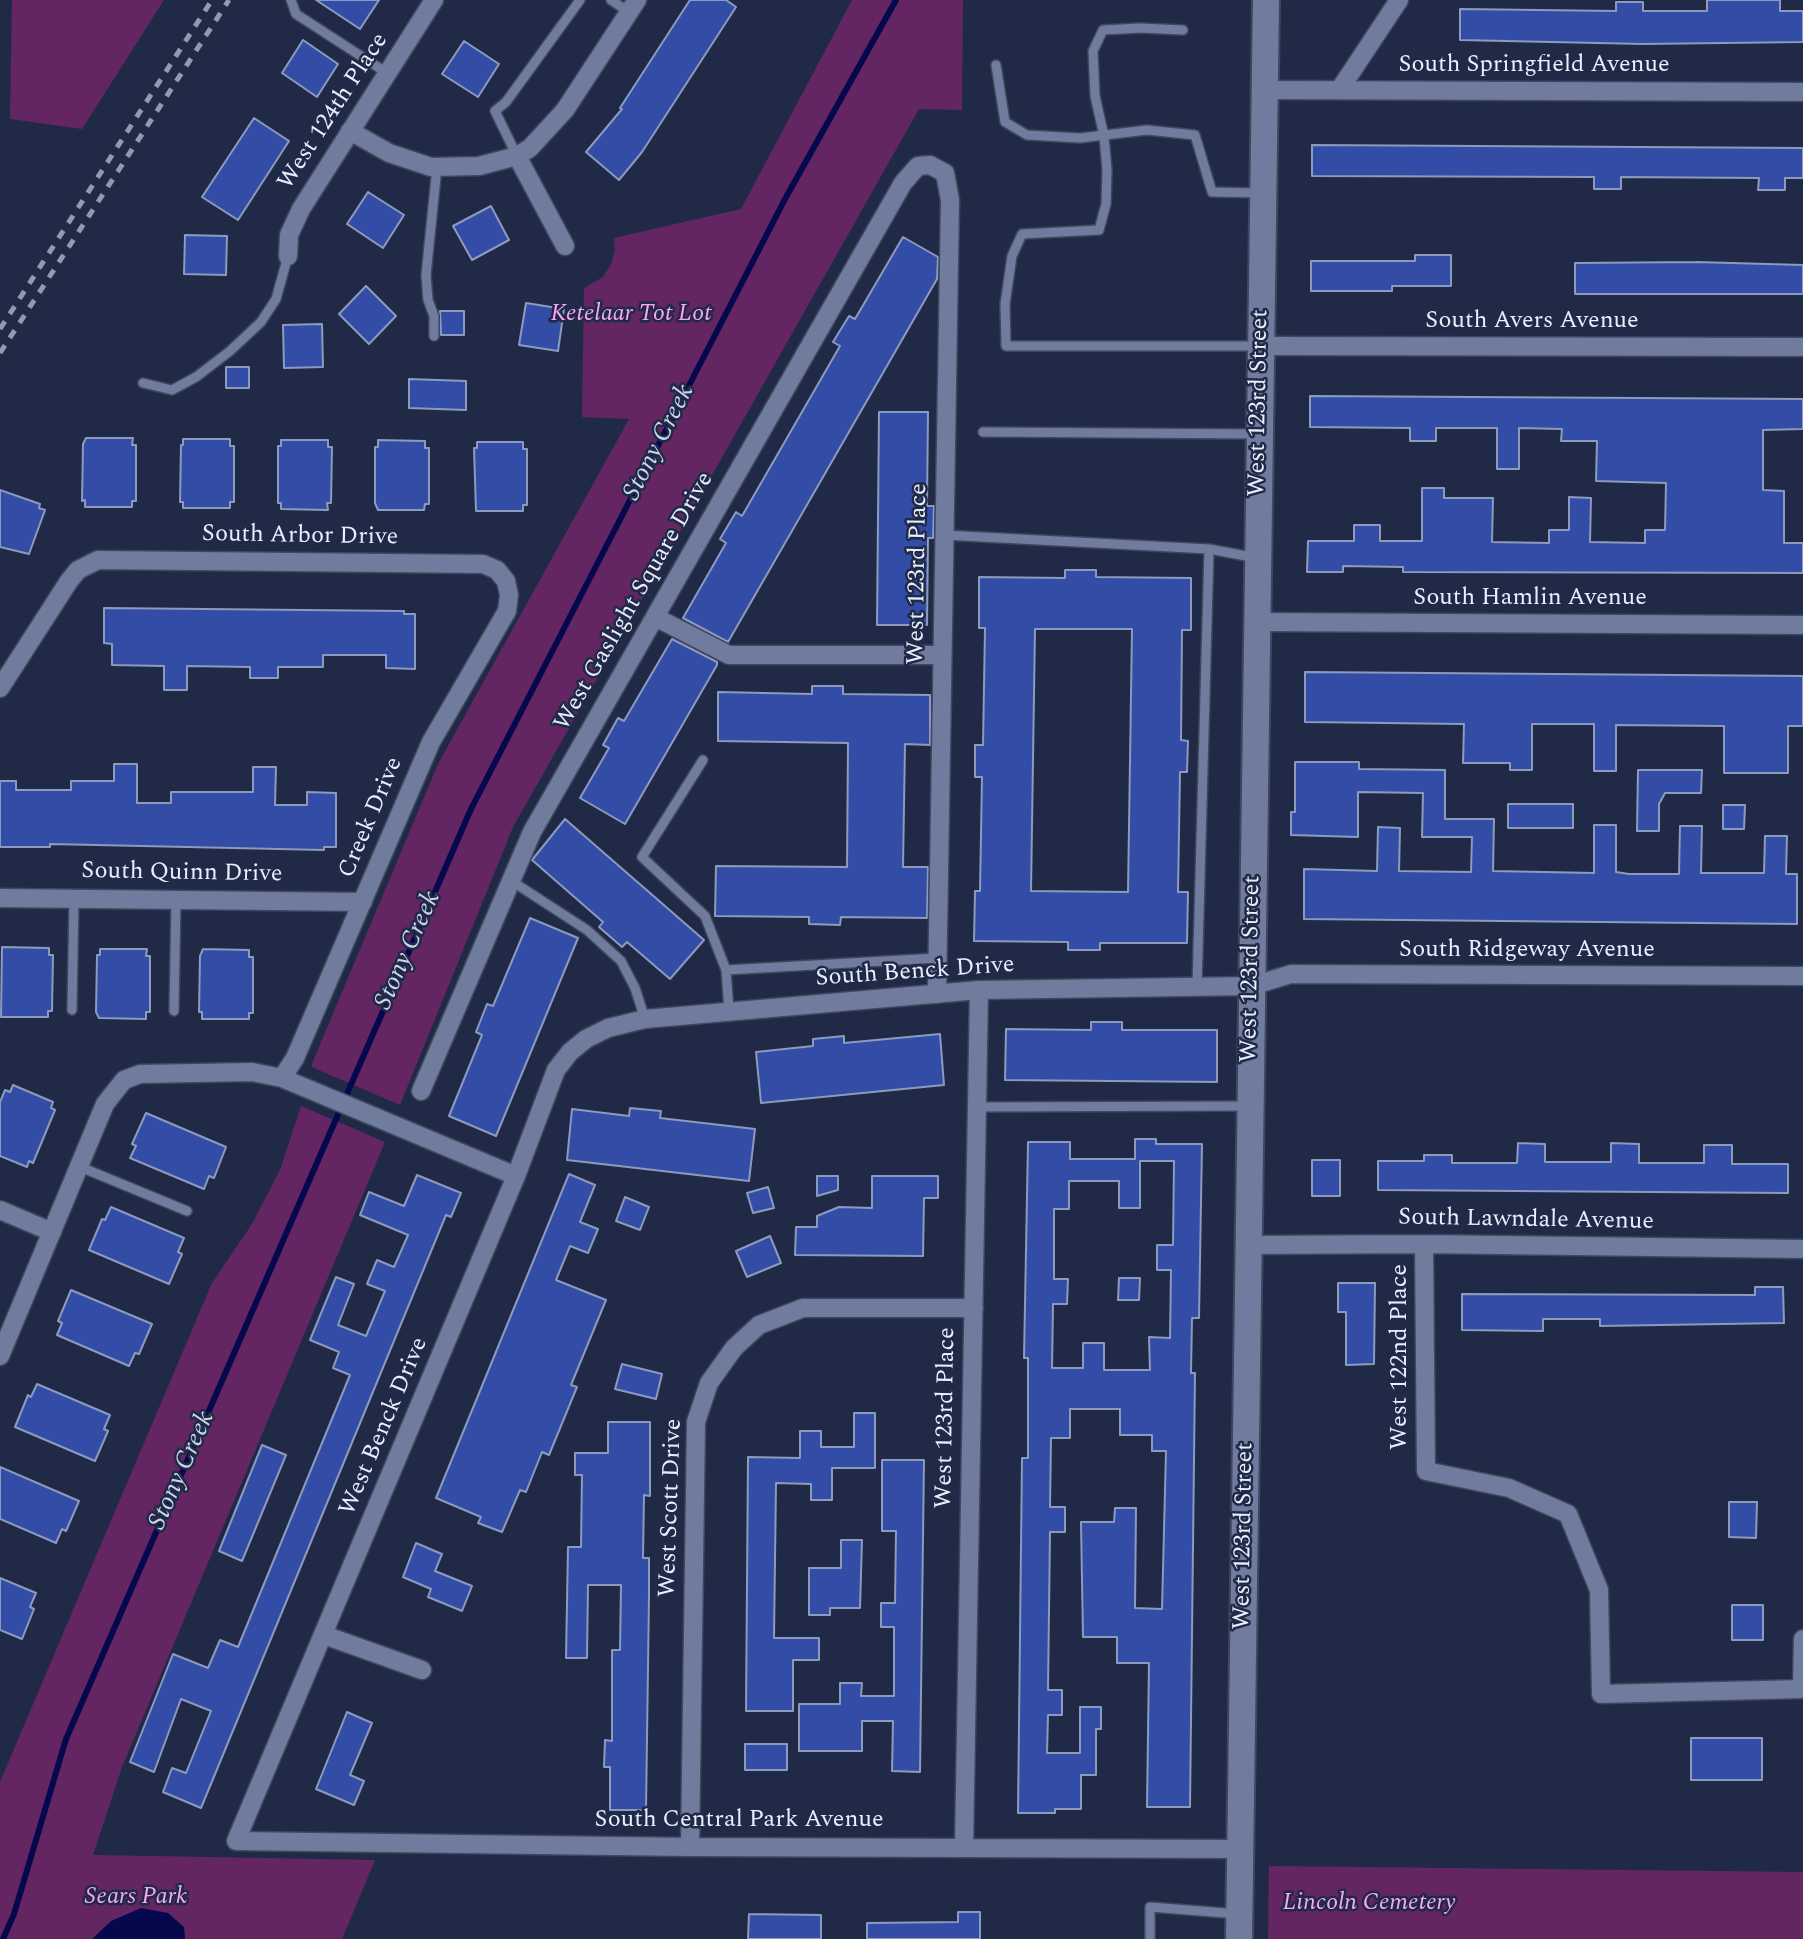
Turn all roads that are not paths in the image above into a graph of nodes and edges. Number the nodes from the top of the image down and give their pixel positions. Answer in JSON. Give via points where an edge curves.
{"nodes":[{"id":1,"x":291,"y":0,"type":"edge"},
{"id":2,"x":435,"y":0,"type":"edge"},
{"id":3,"x":580,"y":0,"type":"edge"},
{"id":4,"x":611,"y":0,"type":"edge"},
{"id":5,"x":1266,"y":0,"type":"edge"},
{"id":6,"x":1399,"y":0,"type":"edge"},
{"id":7,"x":633,"y":6,"type":"edge"},
{"id":8,"x":1183,"y":30,"type":"dead end"},
{"id":9,"x":996,"y":65,"type":"dead end"},
{"id":10,"x":387,"y":73,"type":"junction"},
{"id":11,"x":1340,"y":89,"type":"junction"},
{"id":12,"x":1265,"y":90,"type":"junction"},
{"id":13,"x":1803,"y":92,"type":"edge"},
{"id":14,"x":351,"y":131,"type":"junction"},
{"id":15,"x":1104,"y":136,"type":"junction"},
{"id":16,"x":517,"y":156,"type":"junction"},
{"id":17,"x":930,"y":164,"type":"joint"},
{"id":18,"x":438,"y":167,"type":"junction"},
{"id":19,"x":1263,"y":193,"type":"junction"},
{"id":20,"x":565,"y":246,"type":"dead end"},
{"id":21,"x":288,"y":256,"type":"joint"},
{"id":22,"x":433,"y":336,"type":"dead end"},
{"id":23,"x":1261,"y":346,"type":"junction"},
{"id":24,"x":1803,"y":347,"type":"edge"},
{"id":25,"x":144,"y":383,"type":"dead end"},
{"id":26,"x":982,"y":432,"type":"dead end"},
{"id":27,"x":1260,"y":434,"type":"junction"},
{"id":28,"x":944,"y":535,"type":"junction"},
{"id":29,"x":1209,"y":549,"type":"junction"},
{"id":30,"x":1258,"y":558,"type":"junction"},
{"id":31,"x":506,"y":581,"type":"joint"},
{"id":32,"x":654,"y":617,"type":"junction"},
{"id":33,"x":1257,"y":622,"type":"junction"},
{"id":34,"x":1803,"y":625,"type":"edge"},
{"id":35,"x":942,"y":655,"type":"junction"},
{"id":36,"x":0,"y":688,"type":"edge"},
{"id":37,"x":703,"y":760,"type":"dead end"},
{"id":38,"x":510,"y":880,"type":"junction"},
{"id":39,"x":75,"y":897,"type":"junction"},
{"id":40,"x":0,"y":898,"type":"edge"},
{"id":41,"x":176,"y":898,"type":"junction"},
{"id":42,"x":363,"y":902,"type":"junction"},
{"id":43,"x":937,"y":958,"type":"junction"},
{"id":44,"x":726,"y":970,"type":"junction"},
{"id":45,"x":1803,"y":976,"type":"edge"},
{"id":46,"x":1252,"y":986,"type":"junction"},
{"id":47,"x":1197,"y":987,"type":"junction"},
{"id":48,"x":979,"y":990,"type":"junction"},
{"id":49,"x":937,"y":994,"type":"junction"},
{"id":50,"x":72,"y":1010,"type":"dead end"},
{"id":51,"x":174,"y":1011,"type":"dead end"},
{"id":52,"x":729,"y":1011,"type":"junction"},
{"id":53,"x":645,"y":1019,"type":"junction"},
{"id":54,"x":586,"y":1039,"type":"joint"},
{"id":55,"x":282,"y":1078,"type":"junction"},
{"id":56,"x":421,"y":1091,"type":"dead end"},
{"id":57,"x":1250,"y":1106,"type":"junction"},
{"id":58,"x":977,"y":1107,"type":"junction"},
{"id":59,"x":78,"y":1166,"type":"junction"},
{"id":60,"x":516,"y":1176,"type":"junction"},
{"id":61,"x":0,"y":1210,"type":"edge"},
{"id":62,"x":187,"y":1211,"type":"dead end"},
{"id":63,"x":52,"y":1232,"type":"junction"},
{"id":64,"x":1424,"y":1244,"type":"junction"},
{"id":65,"x":1249,"y":1245,"type":"junction"},
{"id":66,"x":1803,"y":1249,"type":"edge"},
{"id":67,"x":974,"y":1308,"type":"junction"},
{"id":68,"x":0,"y":1356,"type":"edge"},
{"id":69,"x":324,"y":1634,"type":"junction"},
{"id":70,"x":1803,"y":1640,"type":"edge"},
{"id":71,"x":422,"y":1670,"type":"dead end"},
{"id":72,"x":1803,"y":1689,"type":"edge"},
{"id":73,"x":236,"y":1840,"type":"joint"},
{"id":74,"x":964,"y":1846,"type":"junction"},
{"id":75,"x":690,"y":1847,"type":"junction"},
{"id":76,"x":1241,"y":1849,"type":"junction"},
{"id":77,"x":1239,"y":1927,"type":"edge"},
{"id":78,"x":1150,"y":1939,"type":"edge"}],
"edges":[{"from":1,"to":10,"type":"lane","via":[[296,13]]},
{"from":2,"to":10,"type":"street","name":"West 124th Place"},
{"from":3,"to":16,"type":"lane","via":[[495,111]]},
{"from":4,"to":7,"type":"lane"},
{"from":5,"to":12,"type":"street","name":"West 123rd Street"},
{"from":6,"to":11,"type":"street"},
{"from":7,"to":16,"type":"street","via":[[565,110]]},
{"from":8,"to":15,"type":"lane","via":[[1103,30],[1093,51],[1094,96]]},
{"from":9,"to":15,"type":"lane","via":[[1005,122],[1027,135]]},
{"from":10,"to":14,"type":"street","name":"West 124th Place"},
{"from":11,"to":12,"type":"street","name":"South Springfield Avenue"},
{"from":11,"to":13,"type":"street","name":"South Springfield Avenue"},
{"from":12,"to":19,"type":"street","name":"West 123rd Street"},
{"from":14,"to":18,"type":"street","via":[[389,153]]},
{"from":14,"to":21,"type":"street","name":"West 124th Place","via":[[295,220]]},
{"from":15,"to":19,"type":"lane","via":[[1147,130],[1195,135],[1212,192]]},
{"from":15,"to":23,"type":"lane","via":[[1106,204],[1099,230],[1022,234],[1005,304],[1006,345]]},
{"from":16,"to":18,"type":"street","via":[[479,166]]},
{"from":16,"to":20,"type":"street"},
{"from":17,"to":28,"type":"street","name":"West 123rd Place","via":[[945,173],[950,200]]},
{"from":17,"to":32,"type":"street","name":"West Gaslight Square Drive","via":[[918,166],[903,183]]},
{"from":18,"to":22,"type":"lane","via":[[426,275]]},
{"from":19,"to":23,"type":"street","name":"West 123rd Street"},
{"from":21,"to":25,"type":"lane","via":[[276,299],[230,351],[172,390]]},
{"from":23,"to":24,"type":"street","name":"South Avers Avenue"},
{"from":23,"to":27,"type":"street","name":"West 123rd Street"},
{"from":26,"to":27,"type":"lane"},
{"from":27,"to":30,"type":"street","name":"West 123rd Street"},
{"from":28,"to":29,"type":"lane"},
{"from":28,"to":35,"type":"street","name":"West 123rd Place"},
{"from":29,"to":30,"type":"lane"},
{"from":29,"to":47,"type":"lane"},
{"from":30,"to":33,"type":"street","name":"West 123rd Street"},
{"from":31,"to":36,"type":"street","name":"South Arbor Drive","via":[[483,564],[113,558],[87,564],[69,581]]},
{"from":31,"to":42,"type":"street","name":"Creek Drive","via":[[507,611],[431,742]]},
{"from":32,"to":35,"type":"street","via":[[729,655]]},
{"from":32,"to":38,"type":"street","name":"West Gaslight Square Drive","via":[[532,832]]},
{"from":33,"to":34,"type":"street","name":"South Hamlin Avenue"},
{"from":33,"to":46,"type":"street","name":"West 123rd Street"},
{"from":35,"to":43,"type":"street","name":"West 123rd Place"},
{"from":37,"to":44,"type":"lane","via":[[642,857],[705,916]]},
{"from":38,"to":53,"type":"lane","via":[[587,930],[621,961]]},
{"from":38,"to":56,"type":"street","name":"West Gaslight Square Drive"},
{"from":39,"to":40,"type":"street","name":"South Quinn Drive"},
{"from":39,"to":41,"type":"street","name":"South Quinn Drive"},
{"from":39,"to":50,"type":"lane"},
{"from":41,"to":42,"type":"street","name":"South Quinn Drive"},
{"from":41,"to":51,"type":"lane"},
{"from":42,"to":55,"type":"street","name":"Creek Drive"},
{"from":43,"to":44,"type":"lane"},
{"from":43,"to":49,"type":"street","name":"West 123rd Place"},
{"from":44,"to":52,"type":"lane"},
{"from":45,"to":46,"type":"street","name":"South Ridgeway Avenue","via":[[1291,974]]},
{"from":46,"to":47,"type":"street","name":"South Benck Drive"},
{"from":46,"to":57,"type":"street","name":"West 123rd Street"},
{"from":47,"to":48,"type":"street","name":"South Benck Drive"},
{"from":48,"to":49,"type":"street","name":"South Benck Drive"},
{"from":48,"to":58,"type":"street","name":"West 123rd Place"},
{"from":49,"to":52,"type":"street","name":"South Benck Drive"},
{"from":52,"to":53,"type":"street","name":"South Benck Drive"},
{"from":53,"to":54,"type":"street","name":"South Benck Drive"},
{"from":54,"to":60,"type":"street","name":"West Benck Drive","via":[[556,1070]]},
{"from":55,"to":59,"type":"street","via":[[252,1072],[154,1071],[124,1080],[105,1104]]},
{"from":55,"to":60,"type":"street"},
{"from":57,"to":58,"type":"lane"},
{"from":57,"to":65,"type":"street","name":"West 123rd Street"},
{"from":58,"to":67,"type":"street","name":"West 123rd Place"},
{"from":59,"to":62,"type":"lane"},
{"from":59,"to":63,"type":"street"},
{"from":60,"to":69,"type":"street","name":"West Benck Drive"},
{"from":61,"to":63,"type":"street"},
{"from":63,"to":68,"type":"street"},
{"from":64,"to":65,"type":"street","name":"South Lawndale Avenue"},
{"from":64,"to":66,"type":"street","name":"South Lawndale Avenue"},
{"from":64,"to":72,"type":"street","name":"West 122nd Place","via":[[1426,1471],[1509,1488],[1568,1514],[1599,1590],[1601,1694]]},
{"from":65,"to":76,"type":"street","name":"West 123rd Street"},
{"from":67,"to":74,"type":"street","name":"West 123rd Place"},
{"from":67,"to":75,"type":"street","name":"West Scott Drive","via":[[803,1308],[760,1325],[734,1348],[709,1383],[696,1422]]},
{"from":69,"to":71,"type":"street"},
{"from":69,"to":73,"type":"street","name":"West Benck Drive"},
{"from":70,"to":72,"type":"street"},
{"from":73,"to":75,"type":"street","name":"South Central Park Avenue"},
{"from":74,"to":75,"type":"street","name":"South Central Park Avenue"},
{"from":74,"to":76,"type":"street","name":"South Central Park Avenue"},
{"from":76,"to":77,"type":"street","name":"West 123rd Street"},
{"from":77,"to":78,"type":"lane","via":[[1150,1907]]}]}
